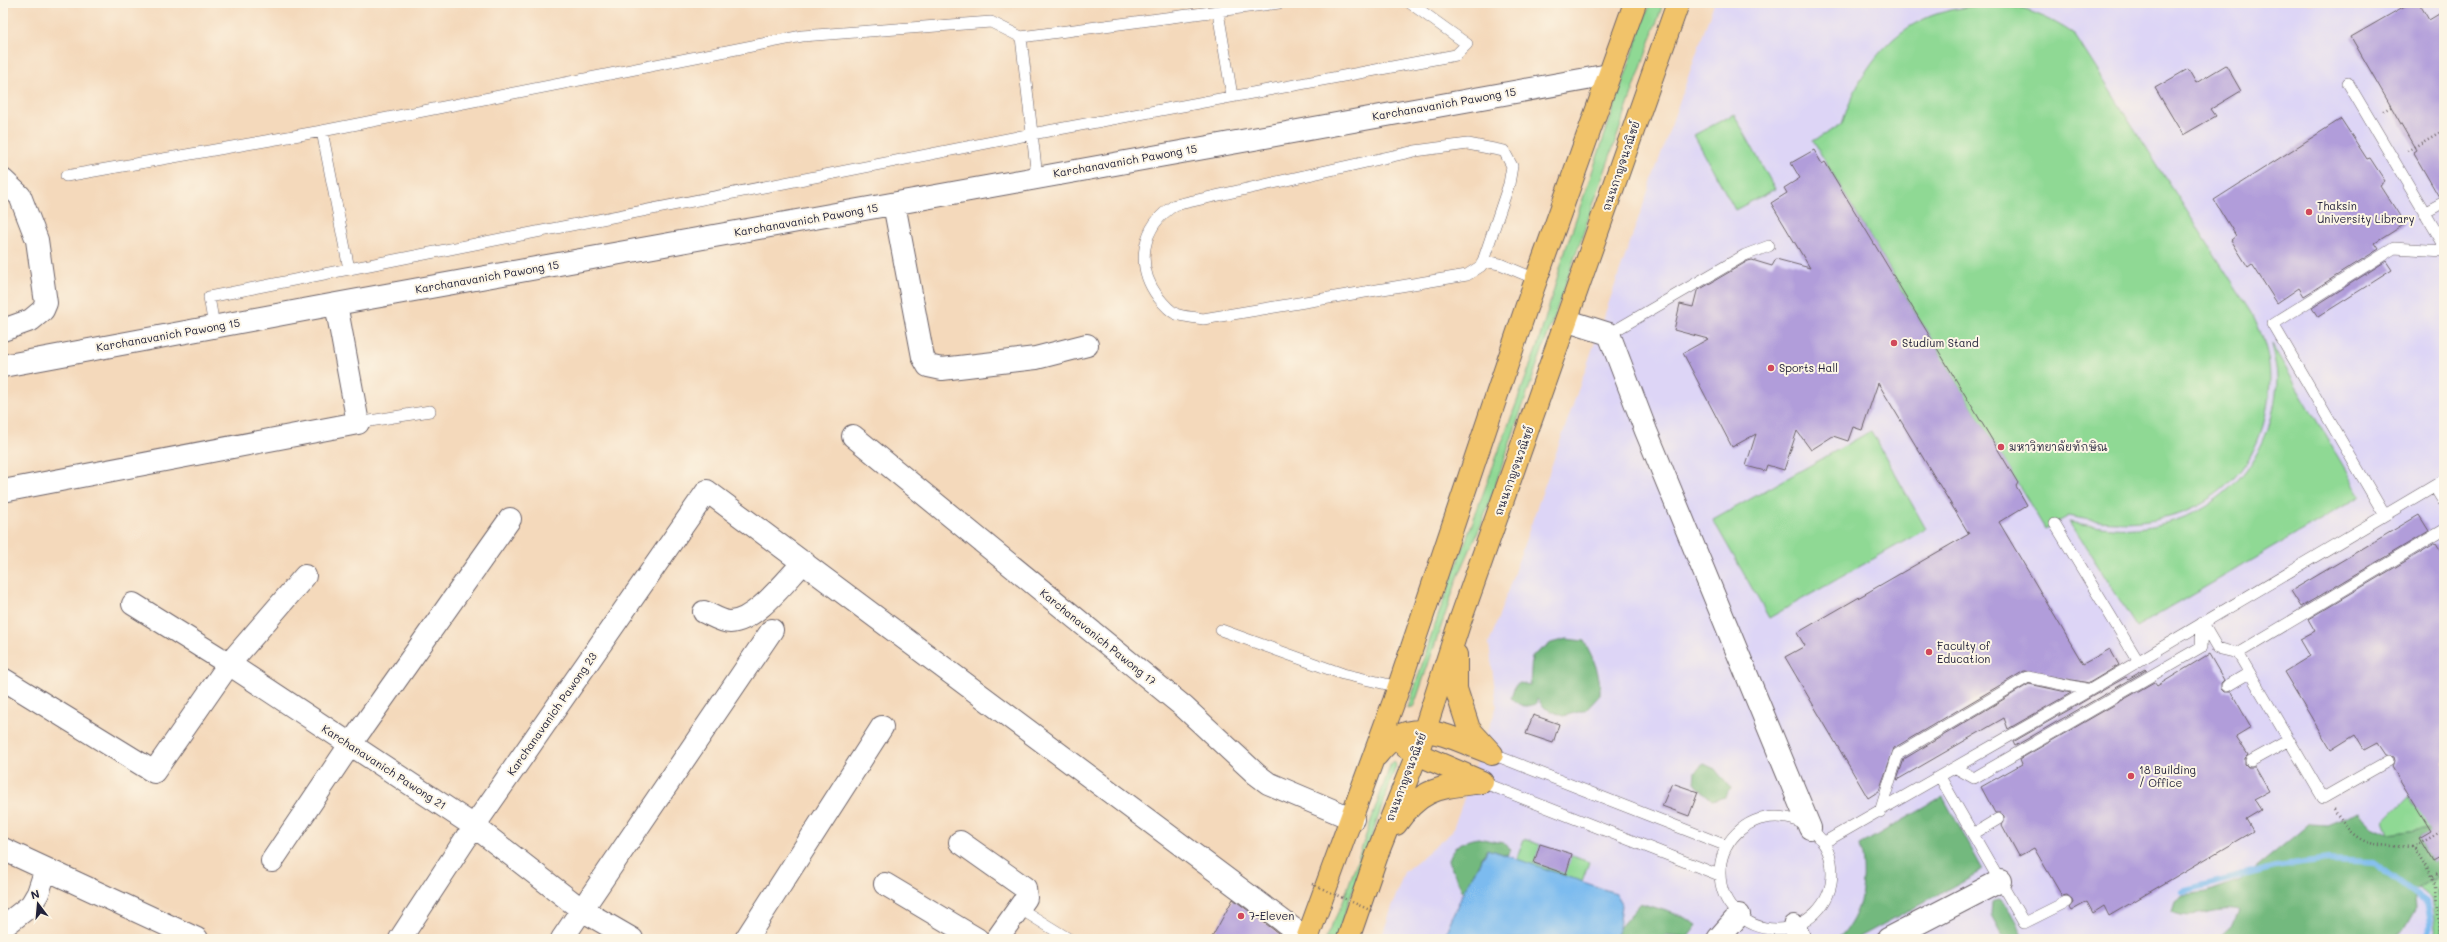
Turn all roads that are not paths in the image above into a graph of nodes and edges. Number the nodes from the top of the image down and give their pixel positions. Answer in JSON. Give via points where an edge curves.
{"nodes":[{"id":1,"x":1279,"y":3,"type":"edge"},
{"id":2,"x":1410,"y":3,"type":"edge"},
{"id":3,"x":1635,"y":3,"type":"edge"},
{"id":4,"x":1678,"y":3,"type":"edge"},
{"id":5,"x":1218,"y":12,"type":"junction"},
{"id":6,"x":1022,"y":37,"type":"junction"},
{"id":7,"x":1609,"y":75,"type":"junction"},
{"id":8,"x":2348,"y":83,"type":"dead end"},
{"id":9,"x":1232,"y":96,"type":"junction"},
{"id":10,"x":322,"y":131,"type":"junction"},
{"id":11,"x":1032,"y":134,"type":"junction"},
{"id":12,"x":66,"y":176,"type":"dead end"},
{"id":13,"x":1037,"y":177,"type":"junction"},
{"id":14,"x":3,"y":180,"type":"edge"},
{"id":15,"x":2444,"y":202,"type":"edge"},
{"id":16,"x":894,"y":204,"type":"junction"},
{"id":17,"x":2424,"y":213,"type":"junction"},
{"id":18,"x":2444,"y":245,"type":"edge"},
{"id":19,"x":1769,"y":246,"type":"dead end"},
{"id":20,"x":2444,"y":251,"type":"edge"},
{"id":21,"x":1483,"y":261,"type":"junction"},
{"id":22,"x":349,"y":269,"type":"junction"},
{"id":23,"x":1536,"y":279,"type":"junction"},
{"id":24,"x":336,"y":304,"type":"junction"},
{"id":25,"x":1568,"y":321,"type":"junction"},
{"id":26,"x":214,"y":326,"type":"junction"},
{"id":27,"x":3,"y":330,"type":"edge"},
{"id":28,"x":1610,"y":334,"type":"junction"},
{"id":29,"x":1087,"y":345,"type":"dead end"},
{"id":30,"x":3,"y":366,"type":"edge"},
{"id":31,"x":430,"y":410,"type":"dead end"},
{"id":32,"x":358,"y":423,"type":"junction"},
{"id":33,"x":853,"y":436,"type":"dead end"},
{"id":34,"x":2439,"y":483,"type":"edge"},
{"id":35,"x":3,"y":491,"type":"edge"},
{"id":36,"x":2444,"y":502,"type":"edge"},
{"id":37,"x":2384,"y":514,"type":"junction"},
{"id":38,"x":510,"y":519,"type":"dead end"},
{"id":39,"x":2055,"y":524,"type":"dead end"},
{"id":40,"x":2444,"y":530,"type":"edge"},
{"id":41,"x":804,"y":562,"type":"junction"},
{"id":42,"x":305,"y":576,"type":"dead end"},
{"id":43,"x":133,"y":604,"type":"dead end"},
{"id":44,"x":704,"y":612,"type":"dead end"},
{"id":45,"x":2202,"y":623,"type":"junction"},
{"id":46,"x":1459,"y":624,"type":"junction"},
{"id":47,"x":772,"y":630,"type":"dead end"},
{"id":48,"x":1221,"y":630,"type":"dead end"},
{"id":49,"x":2238,"y":653,"type":"junction"},
{"id":50,"x":2138,"y":661,"type":"junction"},
{"id":51,"x":229,"y":664,"type":"junction"},
{"id":52,"x":2249,"y":673,"type":"junction"},
{"id":53,"x":3,"y":679,"type":"edge"},
{"id":54,"x":2227,"y":686,"type":"dead end"},
{"id":55,"x":2090,"y":690,"type":"junction"},
{"id":56,"x":1397,"y":694,"type":"junction"},
{"id":57,"x":882,"y":727,"type":"dead end"},
{"id":58,"x":1425,"y":730,"type":"junction"},
{"id":59,"x":1398,"y":735,"type":"junction"},
{"id":60,"x":2289,"y":740,"type":"junction"},
{"id":61,"x":350,"y":745,"type":"junction"},
{"id":62,"x":1417,"y":754,"type":"junction"},
{"id":63,"x":1492,"y":754,"type":"junction"},
{"id":64,"x":1372,"y":761,"type":"junction"},
{"id":65,"x":2251,"y":761,"type":"dead end"},
{"id":66,"x":2388,"y":761,"type":"dead end"},
{"id":67,"x":1956,"y":768,"type":"junction"},
{"id":68,"x":1940,"y":777,"type":"junction"},
{"id":69,"x":1482,"y":782,"type":"junction"},
{"id":70,"x":1880,"y":812,"type":"junction"},
{"id":71,"x":1353,"y":819,"type":"junction"},
{"id":72,"x":1998,"y":819,"type":"dead end"},
{"id":73,"x":474,"y":826,"type":"junction"},
{"id":74,"x":1973,"y":834,"type":"junction"},
{"id":75,"x":1817,"y":836,"type":"junction"},
{"id":76,"x":960,"y":842,"type":"dead end"},
{"id":77,"x":1726,"y":846,"type":"junction"},
{"id":78,"x":3,"y":849,"type":"edge"},
{"id":79,"x":1379,"y":849,"type":"junction"},
{"id":80,"x":272,"y":861,"type":"dead end"},
{"id":81,"x":46,"y":869,"type":"junction"},
{"id":82,"x":1719,"y":875,"type":"junction"},
{"id":83,"x":2000,"y":881,"type":"junction"},
{"id":84,"x":885,"y":884,"type":"dead end"},
{"id":85,"x":2066,"y":902,"type":"dead end"},
{"id":86,"x":1019,"y":908,"type":"junction"},
{"id":87,"x":582,"y":910,"type":"junction"},
{"id":88,"x":1739,"y":915,"type":"junction"},
{"id":89,"x":3,"y":927,"type":"edge"},
{"id":90,"x":1797,"y":932,"type":"edge"},
{"id":91,"x":197,"y":939,"type":"edge"},
{"id":92,"x":400,"y":939,"type":"edge"},
{"id":93,"x":562,"y":939,"type":"edge"},
{"id":94,"x":632,"y":939,"type":"edge"},
{"id":95,"x":746,"y":939,"type":"edge"},
{"id":96,"x":977,"y":939,"type":"edge"},
{"id":97,"x":997,"y":939,"type":"edge"},
{"id":98,"x":1069,"y":939,"type":"edge"},
{"id":99,"x":1307,"y":939,"type":"edge"},
{"id":100,"x":1348,"y":939,"type":"edge"},
{"id":101,"x":1718,"y":939,"type":"edge"},
{"id":102,"x":1888,"y":939,"type":"edge"}],
"edges":[{"from":1,"to":5,"type":"lane"},
{"from":2,"to":9,"type":"lane","via":[[1466,44],[1456,54]]},
{"from":3,"to":7,"type":"main road"},
{"from":4,"to":25,"type":"main road","name":"ถนนกาญจนวณิชย์"},
{"from":5,"to":6,"type":"lane"},
{"from":5,"to":9,"type":"lane"},
{"from":6,"to":10,"type":"lane","via":[[991,22],[802,36]]},
{"from":6,"to":11,"type":"lane"},
{"from":7,"to":13,"type":"street","name":"Karchanavanich Pawong 15"},
{"from":7,"to":23,"type":"main road"},
{"from":8,"to":17,"type":"lane"},
{"from":9,"to":11,"type":"lane"},
{"from":10,"to":12,"type":"lane"},
{"from":10,"to":22,"type":"lane"},
{"from":11,"to":13,"type":"lane"},
{"from":11,"to":22,"type":"lane"},
{"from":13,"to":16,"type":"street","name":"Karchanavanich Pawong 15"},
{"from":14,"to":27,"type":"street","via":[[20,196],[37,240],[46,303],[43,310],[31,320]]},
{"from":15,"to":17,"type":"lane"},
{"from":16,"to":24,"type":"street","name":"Karchanavanich Pawong 15"},
{"from":16,"to":29,"type":"street","via":[[923,357],[928,366],[942,369],[1036,358]]},
{"from":17,"to":18,"type":"lane"},
{"from":19,"to":28,"type":"lane","via":[[1745,255]]},
{"from":20,"to":37,"type":"lane","via":[[2394,248],[2273,324]]},
{"from":21,"to":21,"type":"lane","via":[[1509,184],[1512,166],[1504,151],[1468,144],[1415,152],[1175,205],[1165,211],[1153,225],[1145,243],[1143,263],[1150,286],[1175,314],[1203,319],[1467,275],[1481,266]]},
{"from":21,"to":23,"type":"lane","via":[[1500,264]]},
{"from":22,"to":26,"type":"lane","via":[[209,297]]},
{"from":23,"to":56,"type":"main road"},
{"from":24,"to":26,"type":"street","name":"Karchanavanich Pawong 15"},
{"from":24,"to":32,"type":"street"},
{"from":25,"to":28,"type":"street"},
{"from":25,"to":46,"type":"main road","name":"ถนนกาญจนวณิชย์"},
{"from":26,"to":30,"type":"street","name":"Karchanavanich Pawong 15"},
{"from":28,"to":75,"type":"street","via":[[1646,431]]},
{"from":31,"to":32,"type":"lane"},
{"from":32,"to":35,"type":"street"},
{"from":33,"to":71,"type":"street","name":"Karchanavanich Pawong 17","via":[[1184,707],[1256,774],[1268,783]]},
{"from":34,"to":36,"type":"lane"},
{"from":34,"to":37,"type":"lane"},
{"from":37,"to":45,"type":"lane"},
{"from":38,"to":61,"type":"street"},
{"from":39,"to":50,"type":"lane"},
{"from":40,"to":49,"type":"lane"},
{"from":41,"to":44,"type":"street","via":[[762,607],[743,618],[729,622]]},
{"from":41,"to":73,"type":"street","name":"Karchanavanich Pawong 23","via":[[707,491]]},
{"from":41,"to":99,"type":"street"},
{"from":42,"to":51,"type":"street"},
{"from":43,"to":51,"type":"street","name":"Karchanavanich Pawong 21"},
{"from":45,"to":49,"type":"lane","via":[[2217,648]]},
{"from":45,"to":50,"type":"lane"},
{"from":45,"to":67,"type":"lane","via":[[2201,647],[1974,778]]},
{"from":46,"to":58,"type":"main road","name":"ถนนกาญจนวณิชย์"},
{"from":46,"to":63,"type":"main road","via":[[1454,669],[1456,690],[1469,729]]},
{"from":47,"to":87,"type":"street"},
{"from":48,"to":56,"type":"lane"},
{"from":49,"to":52,"type":"lane"},
{"from":50,"to":55,"type":"lane"},
{"from":51,"to":53,"type":"street","via":[[154,772]]},
{"from":51,"to":61,"type":"street","name":"Karchanavanich Pawong 21"},
{"from":52,"to":54,"type":"lane"},
{"from":52,"to":60,"type":"lane"},
{"from":55,"to":67,"type":"lane"},
{"from":55,"to":70,"type":"lane","via":[[2028,677],[1898,754]]},
{"from":56,"to":59,"type":"main road","via":[[1393,720]]},
{"from":56,"to":64,"type":"main road"},
{"from":57,"to":95,"type":"street"},
{"from":58,"to":59,"type":"main road"},
{"from":58,"to":62,"type":"main road","name":"ถนนกาญจนวณิชย์"},
{"from":58,"to":63,"type":"main road"},
{"from":59,"to":62,"type":"main road","via":[[1404,746]]},
{"from":59,"to":64,"type":"main road","via":[[1385,744]]},
{"from":60,"to":65,"type":"lane"},
{"from":60,"to":66,"type":"lane","via":[[2323,798]]},
{"from":61,"to":73,"type":"street","name":"Karchanavanich Pawong 21"},
{"from":61,"to":80,"type":"street"},
{"from":62,"to":69,"type":"main road"},
{"from":62,"to":79,"type":"main road","name":"ถนนกาญจนวณิชย์"},
{"from":63,"to":77,"type":"lane"},
{"from":64,"to":71,"type":"main road"},
{"from":67,"to":68,"type":"lane"},
{"from":68,"to":70,"type":"lane"},
{"from":68,"to":74,"type":"lane"},
{"from":69,"to":79,"type":"main road","via":[[1447,787],[1425,794],[1414,801]]},
{"from":69,"to":82,"type":"lane"},
{"from":70,"to":75,"type":"lane"},
{"from":71,"to":99,"type":"main road"},
{"from":72,"to":74,"type":"lane"},
{"from":73,"to":87,"type":"street","name":"Karchanavanich Pawong 21"},
{"from":73,"to":92,"type":"street","name":"Karchanavanich Pawong 23"},
{"from":74,"to":83,"type":"lane"},
{"from":75,"to":77,"type":"lane","via":[[1793,819],[1768,818],[1755,821],[1738,831]]},
{"from":75,"to":90,"type":"lane","via":[[1830,858],[1832,875],[1829,891],[1821,906]]},
{"from":76,"to":86,"type":"street","via":[[1025,888],[1026,898]]},
{"from":77,"to":82,"type":"lane"},
{"from":78,"to":81,"type":"street"},
{"from":79,"to":100,"type":"main road","name":"ถนนกาญจนวณิชย์"},
{"from":81,"to":89,"type":"street","via":[[31,905]]},
{"from":81,"to":91,"type":"street"},
{"from":82,"to":88,"type":"lane","via":[[1722,890],[1729,904]]},
{"from":83,"to":85,"type":"lane","via":[[2024,923]]},
{"from":83,"to":102,"type":"street"},
{"from":84,"to":96,"type":"street"},
{"from":86,"to":97,"type":"street"},
{"from":86,"to":98,"type":"lane"},
{"from":87,"to":93,"type":"street"},
{"from":87,"to":94,"type":"street","name":"Karchanavanich Pawong 21"},
{"from":88,"to":90,"type":"lane","via":[[1763,927]]},
{"from":88,"to":101,"type":"street"}]}
